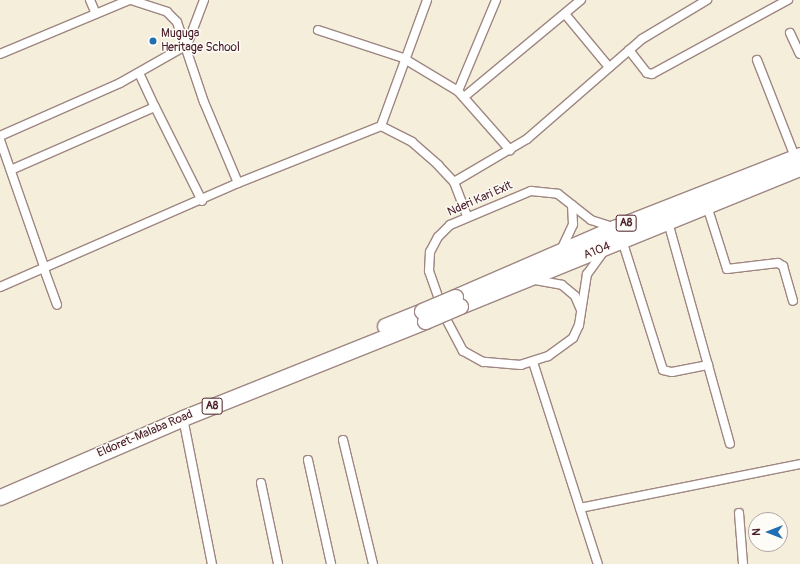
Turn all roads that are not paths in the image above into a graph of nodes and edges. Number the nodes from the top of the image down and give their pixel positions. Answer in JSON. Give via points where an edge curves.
{"nodes":[{"id":1,"x":90,"y":0,"type":"edge"},
{"id":2,"x":130,"y":0,"type":"edge"},
{"id":3,"x":204,"y":0,"type":"edge"},
{"id":4,"x":427,"y":0,"type":"edge"},
{"id":5,"x":496,"y":0,"type":"edge"},
{"id":6,"x":581,"y":0,"type":"edge"},
{"id":7,"x":707,"y":0,"type":"edge"},
{"id":8,"x":788,"y":0,"type":"edge"},
{"id":9,"x":695,"y":3,"type":"edge"},
{"id":10,"x":96,"y":14,"type":"junction"},
{"id":11,"x":565,"y":14,"type":"junction"},
{"id":12,"x":318,"y":30,"type":"dead end"},
{"id":13,"x":790,"y":33,"type":"dead end"},
{"id":14,"x":187,"y":45,"type":"junction"},
{"id":15,"x":629,"y":50,"type":"junction"},
{"id":16,"x":0,"y":54,"type":"edge"},
{"id":17,"x":800,"y":54,"type":"edge"},
{"id":18,"x":403,"y":58,"type":"junction"},
{"id":19,"x":757,"y":60,"type":"dead end"},
{"id":20,"x":609,"y":67,"type":"junction"},
{"id":21,"x":139,"y":73,"type":"junction"},
{"id":22,"x":461,"y":94,"type":"junction"},
{"id":23,"x":155,"y":107,"type":"junction"},
{"id":24,"x":382,"y":126,"type":"junction"},
{"id":25,"x":0,"y":136,"type":"edge"},
{"id":26,"x":0,"y":140,"type":"edge"},
{"id":27,"x":510,"y":150,"type":"junction"},
{"id":28,"x":798,"y":160,"type":"edge"},
{"id":29,"x":13,"y":169,"type":"junction"},
{"id":30,"x":454,"y":182,"type":"junction"},
{"id":31,"x":238,"y":183,"type":"junction"},
{"id":32,"x":202,"y":200,"type":"junction"},
{"id":33,"x":572,"y":205,"type":"junction"},
{"id":34,"x":707,"y":206,"type":"junction"},
{"id":35,"x":467,"y":216,"type":"junction"},
{"id":36,"x":668,"y":222,"type":"junction"},
{"id":37,"x":615,"y":238,"type":"junction"},
{"id":38,"x":559,"y":252,"type":"junction"},
{"id":39,"x":45,"y":269,"type":"junction"},
{"id":40,"x":523,"y":281,"type":"junction"},
{"id":41,"x":0,"y":287,"type":"edge"},
{"id":42,"x":793,"y":301,"type":"dead end"},
{"id":43,"x":458,"y":302,"type":"junction"},
{"id":44,"x":57,"y":305,"type":"dead end"},
{"id":45,"x":581,"y":310,"type":"junction"},
{"id":46,"x":424,"y":316,"type":"junction"},
{"id":47,"x":533,"y":362,"type":"junction"},
{"id":48,"x":708,"y":365,"type":"junction"},
{"id":49,"x":183,"y":418,"type":"junction"},
{"id":50,"x":343,"y":440,"type":"dead end"},
{"id":51,"x":730,"y":444,"type":"dead end"},
{"id":52,"x":308,"y":460,"type":"dead end"},
{"id":53,"x":800,"y":464,"type":"edge"},
{"id":54,"x":261,"y":483,"type":"dead end"},
{"id":55,"x":0,"y":486,"type":"edge"},
{"id":56,"x":0,"y":497,"type":"edge"},
{"id":57,"x":580,"y":508,"type":"junction"},
{"id":58,"x":739,"y":513,"type":"dead end"},
{"id":59,"x":212,"y":564,"type":"edge"},
{"id":60,"x":278,"y":564,"type":"edge"},
{"id":61,"x":331,"y":564,"type":"edge"},
{"id":62,"x":373,"y":564,"type":"edge"},
{"id":63,"x":598,"y":564,"type":"edge"},
{"id":64,"x":743,"y":564,"type":"edge"}],
"edges":[{"from":1,"to":10,"type":"street"},
{"from":2,"to":10,"type":"street"},
{"from":2,"to":14,"type":"street","via":[[173,16]]},
{"from":3,"to":14,"type":"street"},
{"from":4,"to":18,"type":"street"},
{"from":5,"to":22,"type":"street"},
{"from":6,"to":11,"type":"street"},
{"from":7,"to":9,"type":"street"},
{"from":8,"to":15,"type":"street","via":[[652,74],[647,73]]},
{"from":9,"to":15,"type":"street"},
{"from":10,"to":16,"type":"street"},
{"from":11,"to":20,"type":"street"},
{"from":11,"to":22,"type":"street"},
{"from":12,"to":18,"type":"street"},
{"from":13,"to":17,"type":"street"},
{"from":14,"to":21,"type":"street"},
{"from":14,"to":31,"type":"street","via":[[204,102]]},
{"from":15,"to":20,"type":"street"},
{"from":18,"to":22,"type":"street"},
{"from":18,"to":24,"type":"street"},
{"from":19,"to":28,"type":"street"},
{"from":20,"to":27,"type":"street"},
{"from":21,"to":23,"type":"street"},
{"from":21,"to":25,"type":"street"},
{"from":22,"to":27,"type":"street"},
{"from":23,"to":29,"type":"street"},
{"from":23,"to":32,"type":"street"},
{"from":24,"to":30,"type":"street","via":[[412,142]]},
{"from":24,"to":31,"type":"street"},
{"from":26,"to":29,"type":"street"},
{"from":27,"to":30,"type":"street"},
{"from":28,"to":34,"type":"highway","name":"A104","number":"A8"},
{"from":28,"to":37,"type":"highway","number":"A8"},
{"from":29,"to":39,"type":"street"},
{"from":30,"to":35,"type":"street"},
{"from":31,"to":32,"type":"street"},
{"from":32,"to":39,"type":"street"},
{"from":33,"to":35,"type":"street","name":"Nderi Kari Exit","via":[[554,193],[536,190]]},
{"from":33,"to":37,"type":"street","name":"Nderi Kari Exit"},
{"from":33,"to":38,"type":"street","via":[[572,230]]},
{"from":34,"to":36,"type":"highway","name":"A104","number":"A8"},
{"from":34,"to":42,"type":"street","via":[[727,269],[781,264]]},
{"from":35,"to":47,"type":"street","name":"Nderi Kari Exit","via":[[439,235],[430,252],[429,271],[446,319],[463,351],[483,362],[514,366]]},
{"from":36,"to":37,"type":"highway","name":"A104","number":"A8"},
{"from":36,"to":48,"type":"street"},
{"from":37,"to":38,"type":"highway","number":"A8"},
{"from":37,"to":40,"type":"highway","name":"A104","number":"A8"},
{"from":37,"to":45,"type":"street","via":[[590,268]]},
{"from":37,"to":48,"type":"street","via":[[663,370],[672,372]]},
{"from":38,"to":43,"type":"highway","number":"A8"},
{"from":39,"to":41,"type":"street"},
{"from":39,"to":44,"type":"street"},
{"from":40,"to":43,"type":"highway","name":"A104","number":"A8"},
{"from":40,"to":45,"type":"street","via":[[558,282],[575,296]]},
{"from":43,"to":46,"type":"highway","number":"A8","bridge":true},
{"from":45,"to":47,"type":"street","via":[[579,325],[568,344]]},
{"from":46,"to":49,"type":"highway","name":"Eldoret-Malaba Road","number":"A8"},
{"from":46,"to":55,"type":"highway","name":"Eldoret-Malaba Road","number":"A8"},
{"from":47,"to":57,"type":"street"},
{"from":48,"to":51,"type":"street"},
{"from":49,"to":56,"type":"highway","name":"Eldoret-Malaba Road","number":"A8"},
{"from":49,"to":59,"type":"street"},
{"from":50,"to":62,"type":"street"},
{"from":52,"to":61,"type":"street"},
{"from":53,"to":57,"type":"street"},
{"from":54,"to":60,"type":"street"},
{"from":57,"to":63,"type":"street"},
{"from":58,"to":64,"type":"street"}]}
